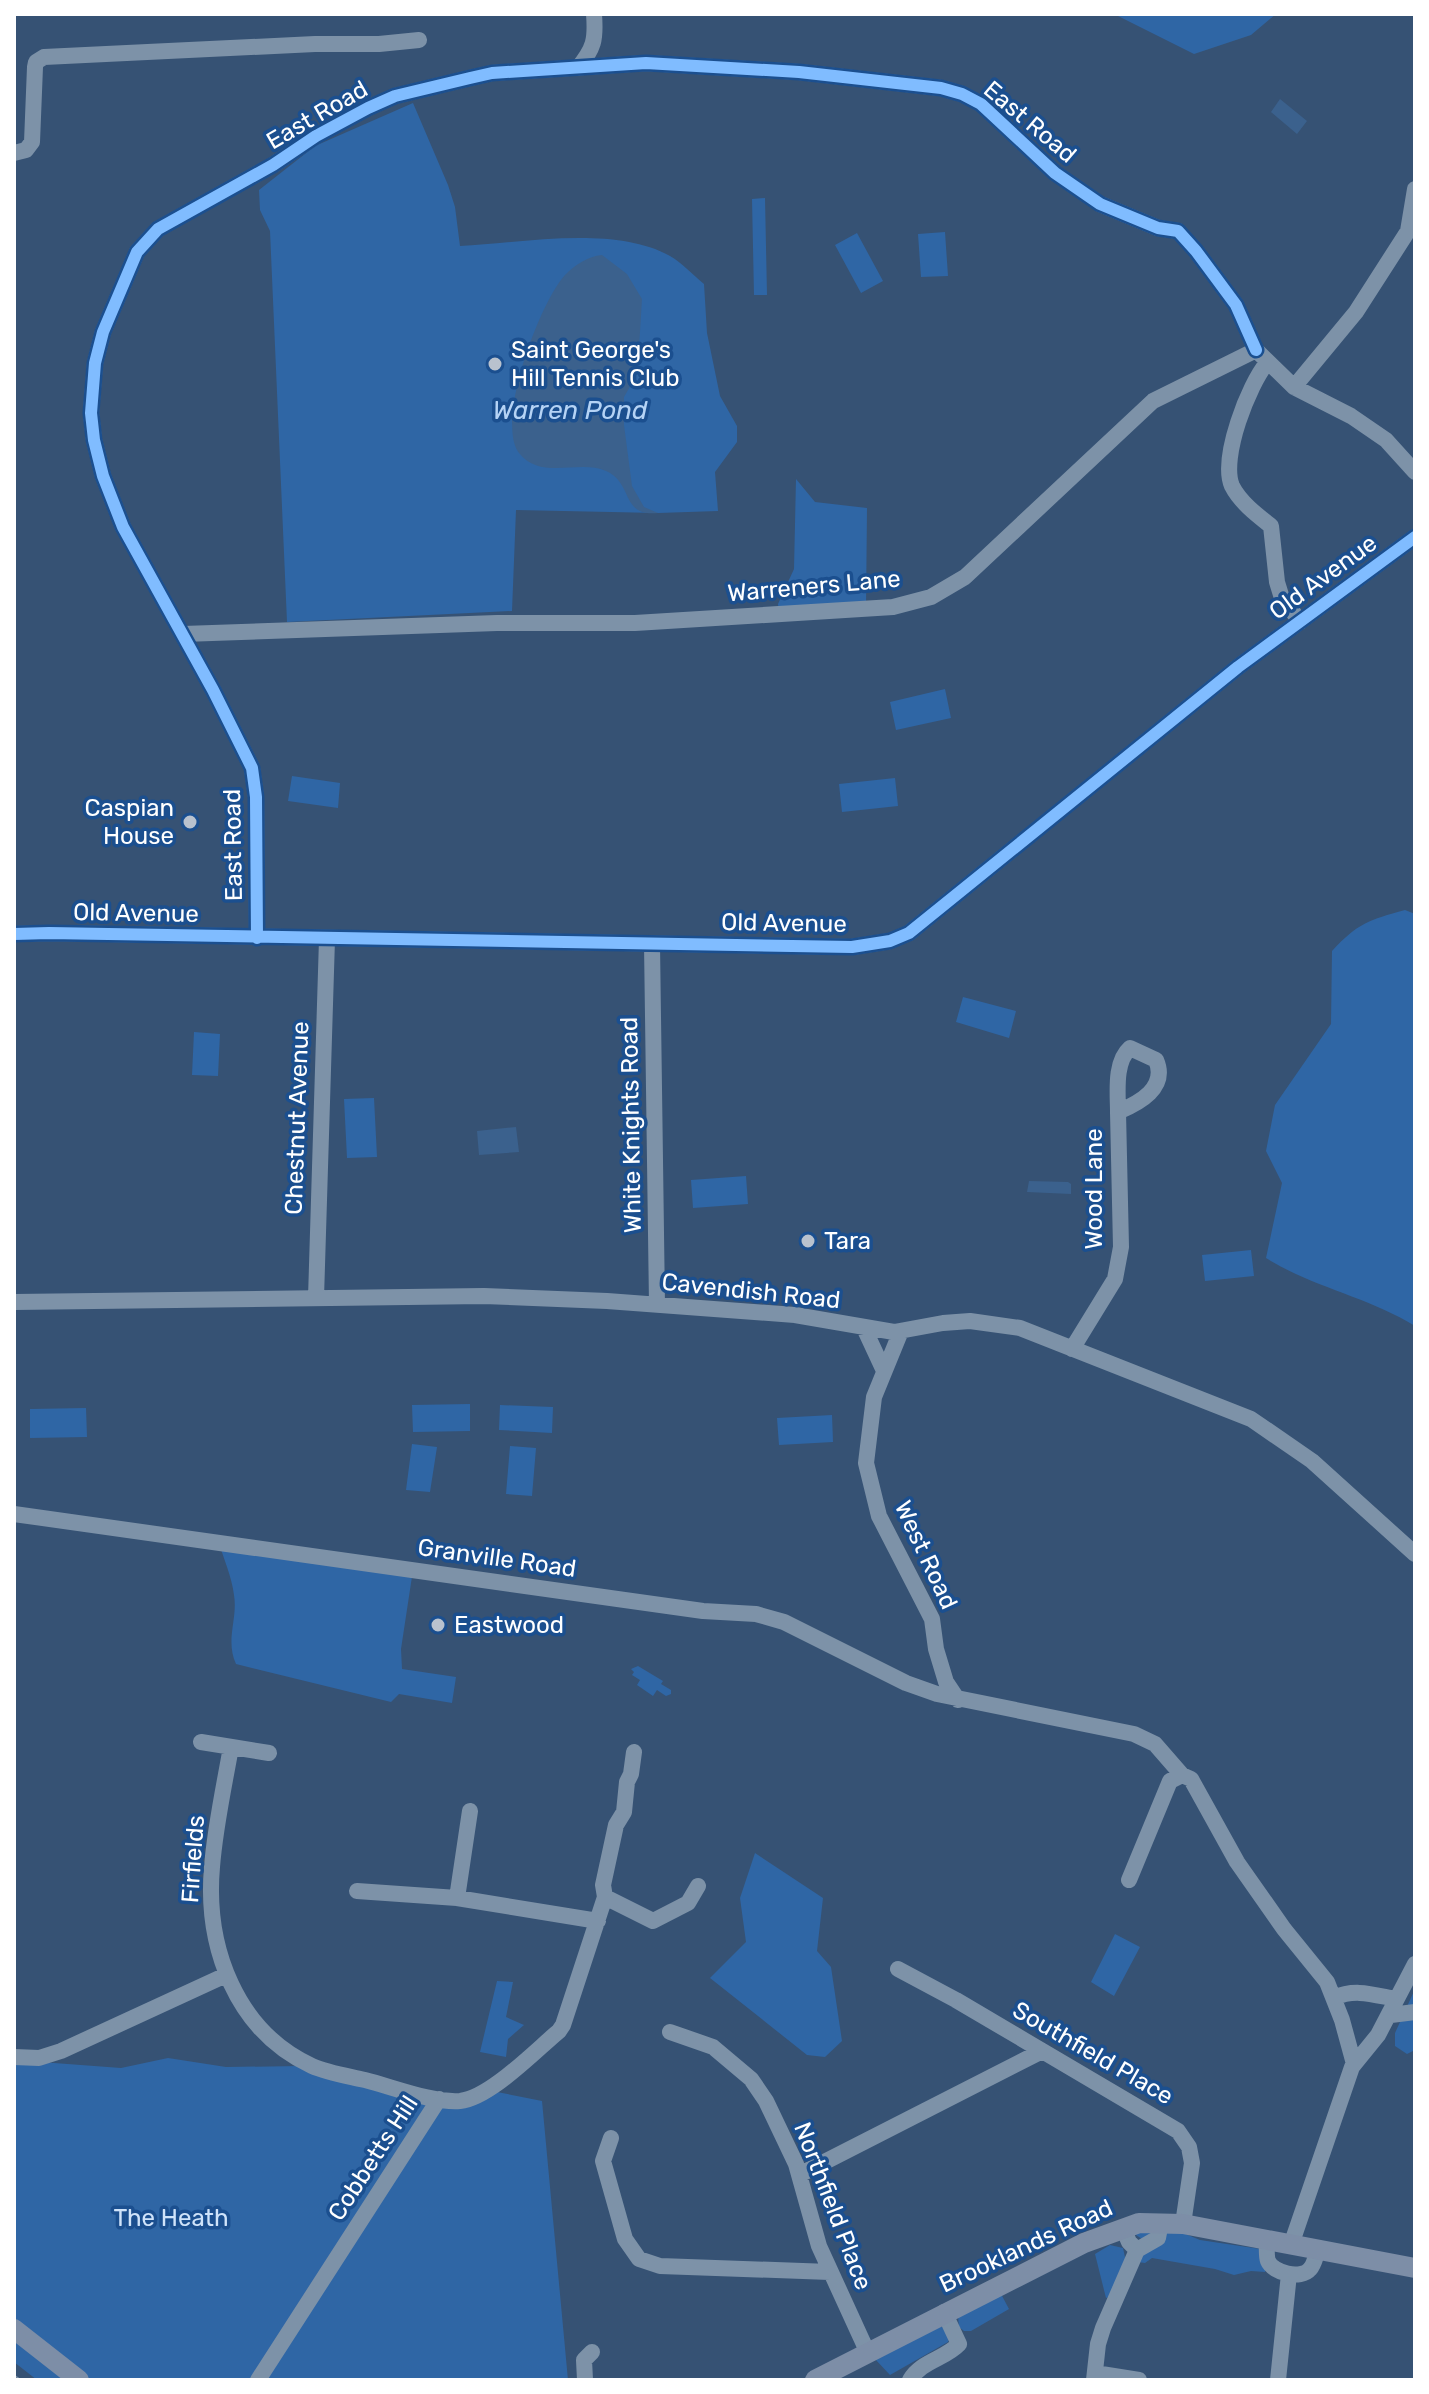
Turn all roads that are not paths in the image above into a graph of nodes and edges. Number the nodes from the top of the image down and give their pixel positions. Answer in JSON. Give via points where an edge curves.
{"nodes":[{"id":1,"x":594,"y":14,"type":"edge"},
{"id":2,"x":596,"y":38,"type":"junction"},
{"id":3,"x":419,"y":40,"type":"dead end"},
{"id":4,"x":617,"y":64,"type":"junction"},
{"id":5,"x":578,"y":68,"type":"junction"},
{"id":6,"x":14,"y":153,"type":"edge"},
{"id":7,"x":1415,"y":189,"type":"edge"},
{"id":8,"x":1262,"y":356,"type":"junction"},
{"id":9,"x":1294,"y":387,"type":"junction"},
{"id":10,"x":1415,"y":472,"type":"edge"},
{"id":11,"x":1415,"y":537,"type":"edge"},
{"id":12,"x":1300,"y":622,"type":"junction"},
{"id":13,"x":183,"y":634,"type":"junction"},
{"id":14,"x":14,"y":934,"type":"edge"},
{"id":15,"x":257,"y":938,"type":"junction"},
{"id":16,"x":327,"y":939,"type":"junction"},
{"id":17,"x":652,"y":944,"type":"junction"},
{"id":18,"x":1118,"y":1112,"type":"dead end"},
{"id":19,"x":316,"y":1298,"type":"junction"},
{"id":20,"x":14,"y":1302,"type":"edge"},
{"id":21,"x":657,"y":1305,"type":"junction"},
{"id":22,"x":864,"y":1328,"type":"junction"},
{"id":23,"x":901,"y":1331,"type":"junction"},
{"id":24,"x":1072,"y":1349,"type":"junction"},
{"id":25,"x":884,"y":1371,"type":"junction"},
{"id":26,"x":14,"y":1514,"type":"edge"},
{"id":27,"x":1415,"y":1554,"type":"edge"},
{"id":28,"x":958,"y":1700,"type":"junction"},
{"id":29,"x":201,"y":1742,"type":"dead end"},
{"id":30,"x":231,"y":1747,"type":"junction"},
{"id":31,"x":634,"y":1752,"type":"dead end"},
{"id":32,"x":269,"y":1753,"type":"dead end"},
{"id":33,"x":1182,"y":1775,"type":"junction"},
{"id":34,"x":470,"y":1811,"type":"dead end"},
{"id":35,"x":1129,"y":1880,"type":"dead end"},
{"id":36,"x":357,"y":1891,"type":"dead end"},
{"id":37,"x":698,"y":1894,"type":"dead end"},
{"id":38,"x":605,"y":1897,"type":"junction"},
{"id":39,"x":457,"y":1898,"type":"junction"},
{"id":40,"x":598,"y":1921,"type":"junction"},
{"id":41,"x":1415,"y":1964,"type":"edge"},
{"id":42,"x":898,"y":1969,"type":"dead end"},
{"id":43,"x":226,"y":1975,"type":"junction"},
{"id":44,"x":1334,"y":1998,"type":"junction"},
{"id":45,"x":1394,"y":2007,"type":"junction"},
{"id":46,"x":1415,"y":2012,"type":"edge"},
{"id":47,"x":670,"y":2032,"type":"dead end"},
{"id":48,"x":1042,"y":2051,"type":"junction"},
{"id":49,"x":14,"y":2057,"type":"edge"},
{"id":50,"x":1354,"y":2064,"type":"junction"},
{"id":51,"x":439,"y":2099,"type":"junction"},
{"id":52,"x":611,"y":2138,"type":"dead end"},
{"id":53,"x":799,"y":2175,"type":"junction"},
{"id":54,"x":1161,"y":2222,"type":"junction"},
{"id":55,"x":1183,"y":2224,"type":"junction"},
{"id":56,"x":1123,"y":2228,"type":"junction"},
{"id":57,"x":1267,"y":2240,"type":"junction"},
{"id":58,"x":1291,"y":2245,"type":"junction"},
{"id":59,"x":1137,"y":2250,"type":"junction"},
{"id":60,"x":1318,"y":2250,"type":"junction"},
{"id":61,"x":1415,"y":2268,"type":"edge"},
{"id":62,"x":830,"y":2272,"type":"junction"},
{"id":63,"x":1289,"y":2274,"type":"junction"},
{"id":64,"x":944,"y":2312,"type":"junction"},
{"id":65,"x":14,"y":2329,"type":"edge"},
{"id":66,"x":867,"y":2351,"type":"junction"},
{"id":67,"x":592,"y":2352,"type":"dead end"},
{"id":68,"x":1095,"y":2376,"type":"edge"},
{"id":69,"x":79,"y":2380,"type":"edge"},
{"id":70,"x":258,"y":2380,"type":"edge"},
{"id":71,"x":585,"y":2380,"type":"edge"},
{"id":72,"x":815,"y":2380,"type":"edge"},
{"id":73,"x":910,"y":2380,"type":"edge"},
{"id":74,"x":1139,"y":2380,"type":"edge"},
{"id":75,"x":1278,"y":2380,"type":"edge"}],
"edges":[{"from":1,"to":2,"type":"street"},
{"from":2,"to":4,"type":"street"},
{"from":2,"to":5,"type":"street"},
{"from":3,"to":6,"type":"street","via":[[44,57],[35,67],[32,142]]},
{"from":4,"to":5,"type":"street","name":"East Road"},
{"from":4,"to":8,"type":"street","name":"East Road","via":[[799,72],[962,94],[981,104],[1077,190],[1129,217],[1178,231],[1236,305]]},
{"from":5,"to":13,"type":"street","name":"East Road","via":[[492,73],[395,96],[158,229],[137,252],[95,363],[94,440],[123,527]]},
{"from":7,"to":9,"type":"street","via":[[1408,231],[1356,312]]},
{"from":8,"to":9,"type":"street"},
{"from":8,"to":12,"type":"street","via":[[1238,425],[1230,482],[1271,526],[1277,582]]},
{"from":8,"to":13,"type":"street","name":"Warreners Lane","via":[[1153,401],[965,577],[931,597],[893,607],[603,624]]},
{"from":9,"to":10,"type":"street","via":[[1386,440]]},
{"from":11,"to":12,"type":"street","name":"Old Avenue"},
{"from":12,"to":17,"type":"street","name":"Old Avenue","via":[[909,933],[852,947]]},
{"from":13,"to":15,"type":"street","name":"East Road","via":[[252,768]]},
{"from":14,"to":15,"type":"street","name":"Old Avenue"},
{"from":15,"to":16,"type":"street","name":"Old Avenue"},
{"from":16,"to":17,"type":"street","name":"Old Avenue"},
{"from":16,"to":19,"type":"street","name":"Chestnut Avenue"},
{"from":17,"to":21,"type":"street","name":"White Knights Road"},
{"from":18,"to":24,"type":"street","name":"Wood Lane","via":[[1121,1247],[1115,1279]]},
{"from":19,"to":20,"type":"street","name":"Cavendish Road"},
{"from":19,"to":21,"type":"street","name":"Cavendish Road","via":[[484,1296]]},
{"from":21,"to":22,"type":"street","name":"Cavendish Road","via":[[795,1315]]},
{"from":22,"to":23,"type":"street","name":"Cavendish Road"},
{"from":22,"to":25,"type":"street"},
{"from":23,"to":24,"type":"street","name":"Cavendish Road","via":[[955,1322],[997,1324]]},
{"from":23,"to":25,"type":"street","name":"West Road"},
{"from":24,"to":27,"type":"street","name":"Cavendish Road","via":[[1251,1419],[1312,1461]]},
{"from":25,"to":28,"type":"street","name":"West Road","via":[[868,1440],[869,1483],[879,1516],[932,1619],[946,1682]]},
{"from":26,"to":28,"type":"street","name":"Granville Road","via":[[703,1611],[756,1614],[784,1622],[906,1683]]},
{"from":28,"to":33,"type":"street","via":[[1134,1734],[1155,1744]]},
{"from":29,"to":30,"type":"street"},
{"from":30,"to":32,"type":"street"},
{"from":30,"to":43,"type":"street","name":"Firfields","via":[[212,1867],[214,1929]]},
{"from":31,"to":38,"type":"street","name":"Cobbetts Hill","via":[[603,1885]]},
{"from":33,"to":35,"type":"street","via":[[1170,1781]]},
{"from":33,"to":44,"type":"street","via":[[1191,1779],[1237,1862]]},
{"from":34,"to":39,"type":"street"},
{"from":36,"to":39,"type":"street"},
{"from":37,"to":38,"type":"street","via":[[653,1921]]},
{"from":38,"to":40,"type":"street","name":"Cobbetts Hill"},
{"from":39,"to":40,"type":"street"},
{"from":40,"to":51,"type":"street","name":"Cobbetts Hill","via":[[559,2031],[481,2093],[462,2101]]},
{"from":41,"to":45,"type":"street"},
{"from":42,"to":48,"type":"street","name":"Southfield Place"},
{"from":43,"to":49,"type":"street","via":[[79,2044],[39,2058]]},
{"from":43,"to":51,"type":"street","name":"Firfields","via":[[254,2023],[313,2066]]},
{"from":44,"to":45,"type":"street","via":[[1361,1992]]},
{"from":44,"to":50,"type":"street"},
{"from":45,"to":46,"type":"street","via":[[1395,2016]]},
{"from":45,"to":50,"type":"street"},
{"from":47,"to":53,"type":"street","name":"Northfield Place","via":[[713,2047],[751,2079]]},
{"from":48,"to":53,"type":"street"},
{"from":48,"to":55,"type":"street","name":"Southfield Place","via":[[1178,2131],[1192,2163]]},
{"from":50,"to":58,"type":"street"},
{"from":51,"to":70,"type":"street","name":"Cobbetts Hill"},
{"from":52,"to":62,"type":"street","via":[[603,2161],[625,2239],[639,2259],[660,2266]]},
{"from":53,"to":62,"type":"street","name":"Northfield Place"},
{"from":54,"to":55,"type":"main road","name":"Brooklands Road"},
{"from":54,"to":56,"type":"main road","name":"Brooklands Road"},
{"from":54,"to":59,"type":"street","via":[[1158,2238]]},
{"from":55,"to":57,"type":"main road","name":"Brooklands Road"},
{"from":56,"to":59,"type":"street"},
{"from":56,"to":64,"type":"main road","name":"Brooklands Road"},
{"from":57,"to":58,"type":"main road","name":"Brooklands Road"},
{"from":57,"to":63,"type":"street","via":[[1267,2260]]},
{"from":58,"to":60,"type":"main road","name":"Brooklands Road"},
{"from":59,"to":68,"type":"street","via":[[1103,2328]]},
{"from":60,"to":61,"type":"main road","name":"Brooklands Road"},
{"from":60,"to":63,"type":"street","via":[[1310,2269]]},
{"from":62,"to":66,"type":"street","name":"Northfield Place"},
{"from":63,"to":75,"type":"street"},
{"from":64,"to":66,"type":"main road","name":"Brooklands Road"},
{"from":64,"to":73,"type":"street","via":[[964,2343],[918,2369]]},
{"from":65,"to":69,"type":"main road"},
{"from":66,"to":72,"type":"main road","name":"Brooklands Road"},
{"from":67,"to":71,"type":"street","via":[[584,2360]]},
{"from":68,"to":74,"type":"street"}]}
